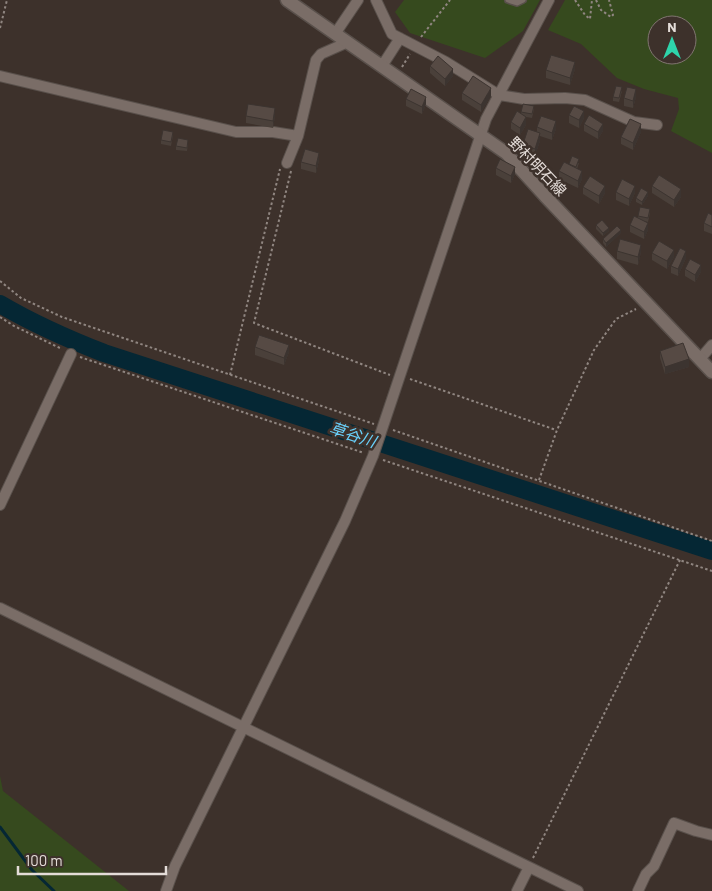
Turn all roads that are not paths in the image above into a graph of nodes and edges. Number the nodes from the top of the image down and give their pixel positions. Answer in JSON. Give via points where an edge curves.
{"nodes":[{"id":1,"x":287,"y":0,"type":"edge"},
{"id":2,"x":358,"y":0,"type":"edge"},
{"id":3,"x":376,"y":0,"type":"edge"},
{"id":4,"x":508,"y":0,"type":"edge"},
{"id":5,"x":523,"y":0,"type":"edge"},
{"id":6,"x":550,"y":0,"type":"edge"},
{"id":7,"x":335,"y":34,"type":"junction"},
{"id":8,"x":400,"y":38,"type":"junction"},
{"id":9,"x":348,"y":42,"type":"junction"},
{"id":10,"x":382,"y":66,"type":"junction"},
{"id":11,"x":0,"y":76,"type":"edge"},
{"id":12,"x":499,"y":95,"type":"junction"},
{"id":13,"x":657,"y":125,"type":"dead end"},
{"id":14,"x":480,"y":135,"type":"junction"},
{"id":15,"x":298,"y":136,"type":"junction"},
{"id":16,"x":288,"y":163,"type":"road end"},
{"id":17,"x":712,"y":345,"type":"edge"},
{"id":18,"x":71,"y":354,"type":"road end"},
{"id":19,"x":700,"y":359,"type":"junction"},
{"id":20,"x":712,"y":372,"type":"edge"},
{"id":21,"x":0,"y":504,"type":"edge"},
{"id":22,"x":0,"y":608,"type":"edge"},
{"id":23,"x":244,"y":727,"type":"junction"},
{"id":24,"x":712,"y":835,"type":"edge"},
{"id":25,"x":529,"y":867,"type":"junction"},
{"id":26,"x":166,"y":891,"type":"edge"},
{"id":27,"x":517,"y":891,"type":"edge"},
{"id":28,"x":578,"y":891,"type":"edge"},
{"id":29,"x":638,"y":891,"type":"edge"}],
"edges":[{"from":1,"to":7,"type":"main road","name":"野村明石線"},
{"from":2,"to":7,"type":"street"},
{"from":3,"to":8,"type":"street","via":[[392,34]]},
{"from":4,"to":5,"type":"lane","via":[[518,3]]},
{"from":6,"to":12,"type":"street"},
{"from":7,"to":9,"type":"main road","name":"野村明石線"},
{"from":8,"to":10,"type":"street"},
{"from":8,"to":12,"type":"street"},
{"from":9,"to":10,"type":"main road","name":"野村明石線"},
{"from":9,"to":15,"type":"street","via":[[321,54],[316,60]]},
{"from":10,"to":14,"type":"main road","name":"野村明石線"},
{"from":11,"to":15,"type":"street","via":[[236,132]]},
{"from":12,"to":13,"type":"street","via":[[524,99],[585,100],[634,122]]},
{"from":12,"to":14,"type":"street"},
{"from":14,"to":19,"type":"main road","name":"野村明石線","via":[[506,154]]},
{"from":14,"to":23,"type":"street","via":[[373,456],[345,521]]},
{"from":15,"to":16,"type":"street"},
{"from":17,"to":19,"type":"street"},
{"from":18,"to":21,"type":"street"},
{"from":19,"to":20,"type":"main road","name":"野村明石線"},
{"from":22,"to":23,"type":"street"},
{"from":23,"to":25,"type":"street"},
{"from":23,"to":26,"type":"street","via":[[175,866]]},
{"from":24,"to":29,"type":"street","via":[[674,823]]},
{"from":25,"to":27,"type":"street"},
{"from":25,"to":28,"type":"street"}]}
